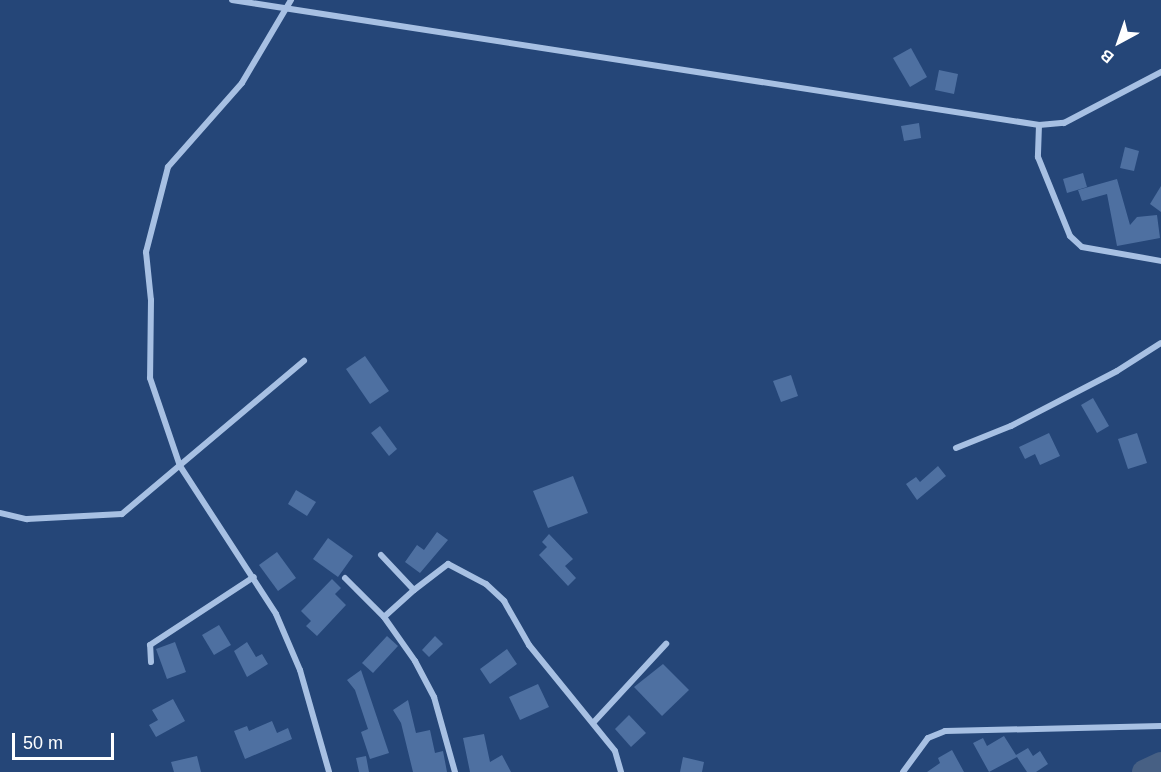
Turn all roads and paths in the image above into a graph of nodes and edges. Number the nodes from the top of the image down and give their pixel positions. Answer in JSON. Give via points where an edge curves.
{"nodes":[{"id":1,"x":232,"y":0,"type":"edge"},
{"id":2,"x":290,"y":3,"type":"edge"},
{"id":3,"x":1161,"y":72,"type":"edge"},
{"id":4,"x":1039,"y":125,"type":"junction"},
{"id":5,"x":1161,"y":261,"type":"edge"},
{"id":6,"x":1161,"y":343,"type":"edge"},
{"id":7,"x":304,"y":361,"type":"dead end"},
{"id":8,"x":956,"y":448,"type":"dead end"},
{"id":9,"x":180,"y":466,"type":"junction"},
{"id":10,"x":0,"y":513,"type":"edge"},
{"id":11,"x":381,"y":555,"type":"dead end"},
{"id":12,"x":254,"y":577,"type":"junction"},
{"id":13,"x":345,"y":579,"type":"dead end"},
{"id":14,"x":414,"y":590,"type":"junction"},
{"id":15,"x":384,"y":617,"type":"junction"},
{"id":16,"x":666,"y":644,"type":"dead end"},
{"id":17,"x":151,"y":662,"type":"dead end"},
{"id":18,"x":593,"y":723,"type":"junction"},
{"id":19,"x":1161,"y":726,"type":"edge"},
{"id":20,"x":329,"y":772,"type":"edge"},
{"id":21,"x":455,"y":772,"type":"edge"},
{"id":22,"x":621,"y":772,"type":"edge"},
{"id":23,"x":903,"y":772,"type":"edge"}],
"edges":[{"from":1,"to":2,"type":"street"},
{"from":2,"to":4,"type":"street"},
{"from":2,"to":9,"type":"street","via":[[242,83],[168,167],[156,203],[146,252],[151,300],[150,378]]},
{"from":3,"to":4,"type":"street","via":[[1064,123]]},
{"from":4,"to":5,"type":"street","via":[[1038,157],[1070,236],[1082,247]]},
{"from":6,"to":8,"type":"street","via":[[1117,371],[1011,426]]},
{"from":7,"to":9,"type":"street"},
{"from":9,"to":10,"type":"street","via":[[122,514],[27,519]]},
{"from":9,"to":12,"type":"street"},
{"from":11,"to":14,"type":"street"},
{"from":12,"to":17,"type":"street","via":[[150,645]]},
{"from":12,"to":20,"type":"street","via":[[276,614],[300,670]]},
{"from":13,"to":15,"type":"street"},
{"from":14,"to":15,"type":"street"},
{"from":14,"to":18,"type":"street","via":[[448,564],[486,584],[504,600],[529,645]]},
{"from":15,"to":21,"type":"street","via":[[434,697]]},
{"from":16,"to":18,"type":"street"},
{"from":18,"to":22,"type":"street","via":[[615,751]]},
{"from":19,"to":23,"type":"street","via":[[945,730],[928,738]]}]}
